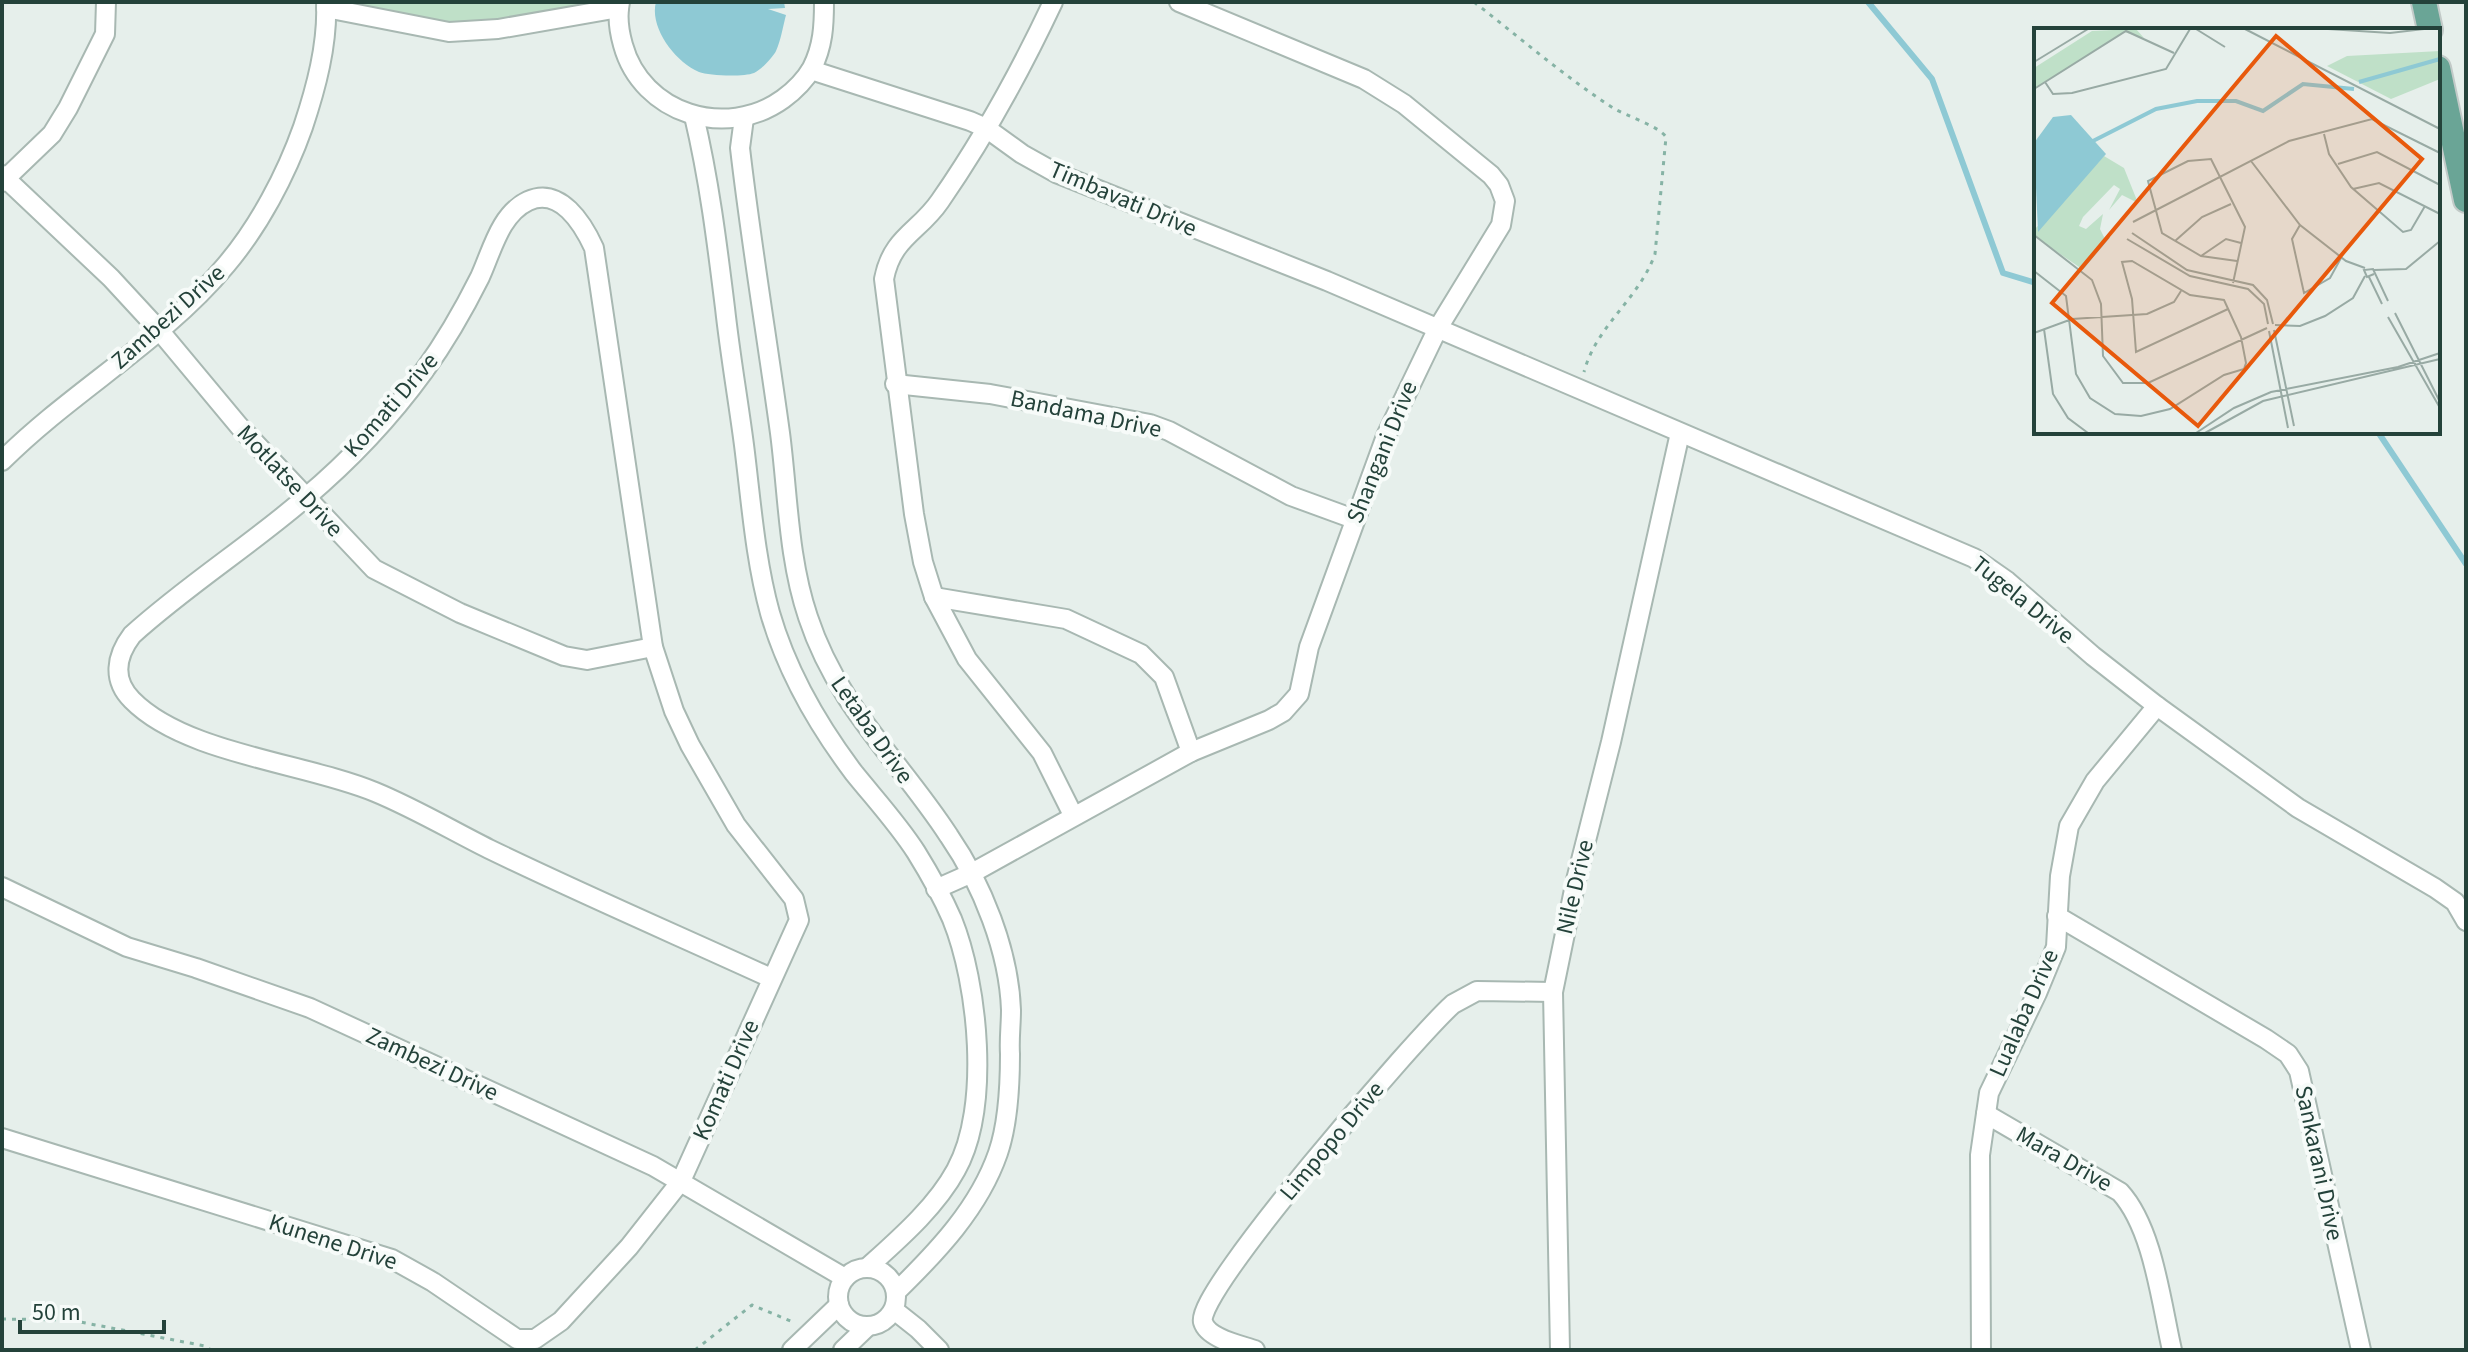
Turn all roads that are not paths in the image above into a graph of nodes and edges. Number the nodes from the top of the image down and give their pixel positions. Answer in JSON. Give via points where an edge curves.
{"nodes":[{"id":1,"x":106,"y":2,"type":"edge"},
{"id":2,"x":824,"y":2,"type":"edge"},
{"id":3,"x":1053,"y":2,"type":"edge"},
{"id":4,"x":1179,"y":2,"type":"edge"},
{"id":5,"x":2424,"y":2,"type":"edge"},
{"id":6,"x":326,"y":5,"type":"edge"},
{"id":7,"x":620,"y":5,"type":"edge"},
{"id":8,"x":2430,"y":28,"type":"edge"},
{"id":9,"x":811,"y":70,"type":"junction"},
{"id":10,"x":2440,"y":77,"type":"edge"},
{"id":11,"x":694,"y":116,"type":"junction"},
{"id":12,"x":744,"y":118,"type":"junction"},
{"id":13,"x":986,"y":128,"type":"junction"},
{"id":14,"x":4,"y":179,"type":"edge"},
{"id":15,"x":2466,"y":200,"type":"edge"},
{"id":16,"x":1438,"y":328,"type":"junction"},
{"id":17,"x":159,"y":330,"type":"junction"},
{"id":18,"x":895,"y":384,"type":"junction"},
{"id":19,"x":1680,"y":433,"type":"junction"},
{"id":20,"x":2,"y":461,"type":"edge"},
{"id":21,"x":305,"y":498,"type":"junction"},
{"id":22,"x":1354,"y":519,"type":"junction"},
{"id":23,"x":934,"y":597,"type":"junction"},
{"id":24,"x":653,"y":647,"type":"junction"},
{"id":25,"x":2157,"y":706,"type":"junction"},
{"id":26,"x":1191,"y":752,"type":"junction"},
{"id":27,"x":1073,"y":815,"type":"junction"},
{"id":28,"x":972,"y":873,"type":"junction"},
{"id":29,"x":2,"y":887,"type":"edge"},
{"id":30,"x":936,"y":889,"type":"junction"},
{"id":31,"x":2057,"y":916,"type":"junction"},
{"id":32,"x":2466,"y":921,"type":"edge"},
{"id":33,"x":771,"y":978,"type":"junction"},
{"id":34,"x":1553,"y":992,"type":"junction"},
{"id":35,"x":1986,"y":1114,"type":"junction"},
{"id":36,"x":2,"y":1138,"type":"edge"},
{"id":37,"x":681,"y":1181,"type":"junction"},
{"id":38,"x":868,"y":1267,"type":"junction"},
{"id":39,"x":845,"y":1278,"type":"junction"},
{"id":40,"x":895,"y":1301,"type":"junction"},
{"id":41,"x":839,"y":1305,"type":"junction"},
{"id":42,"x":867,"y":1327,"type":"junction"},
{"id":43,"x":795,"y":1349,"type":"edge"},
{"id":44,"x":843,"y":1350,"type":"edge"},
{"id":45,"x":939,"y":1350,"type":"edge"},
{"id":46,"x":1255,"y":1350,"type":"edge"},
{"id":47,"x":1560,"y":1350,"type":"edge"},
{"id":48,"x":1981,"y":1350,"type":"edge"},
{"id":49,"x":2172,"y":1350,"type":"edge"},
{"id":50,"x":2361,"y":1350,"type":"edge"}],
"edges":[{"from":1,"to":14,"type":"street","via":[[105,34],[68,108],[52,134]]},
{"from":2,"to":9,"type":"street","via":[[824,35]]},
{"from":3,"to":13,"type":"street"},
{"from":4,"to":16,"type":"street","name":"Shangani Drive","via":[[1388,92],[1499,185],[1505,201],[1501,225]]},
{"from":5,"to":8,"type":"main road"},
{"from":6,"to":7,"type":"street","via":[[449,32],[479,32]]},
{"from":6,"to":17,"type":"street","name":"Zambezi Drive","via":[[314,92],[283,172],[227,264]]},
{"from":7,"to":11,"type":"street","via":[[620,31],[637,75],[672,107]]},
{"from":9,"to":12,"type":"street","via":[[794,92]]},
{"from":9,"to":13,"type":"street","name":"Timbavati Drive"},
{"from":10,"to":15,"type":"main road"},
{"from":11,"to":12,"type":"street"},
{"from":11,"to":30,"type":"street","name":"Letaba Drive","via":[[718,243],[754,527],[774,626],[816,720],[914,850]]},
{"from":12,"to":28,"type":"street","name":"Letaba Drive","via":[[740,148],[797,582],[838,687]]},
{"from":13,"to":16,"type":"street","name":"Timbavati Drive","via":[[1056,173]]},
{"from":13,"to":18,"type":"street","via":[[939,203],[887,260],[885,300]]},
{"from":14,"to":17,"type":"street","name":"Motlatse Drive"},
{"from":16,"to":19,"type":"street","name":"Tugela Drive"},
{"from":16,"to":22,"type":"street","name":"Shangani Drive","via":[[1386,436]]},
{"from":17,"to":20,"type":"street","name":"Zambezi Drive"},
{"from":17,"to":21,"type":"street","name":"Motlatse Drive"},
{"from":18,"to":22,"type":"street","name":"Bandama Drive","via":[[990,394],[1150,424],[1291,496]]},
{"from":18,"to":23,"type":"street","via":[[914,514]]},
{"from":19,"to":25,"type":"street","name":"Tugela Drive","via":[[1982,563]]},
{"from":19,"to":34,"type":"street","name":"Nile Drive"},
{"from":21,"to":24,"type":"street","name":"Motlatse Drive","via":[[374,569],[502,631],[575,659]]},
{"from":21,"to":24,"type":"street","name":"Komati Drive","via":[[386,419],[441,347],[509,217],[528,201],[542,197],[557,202],[570,209],[594,248]]},
{"from":21,"to":33,"type":"street","name":"Komati Drive","via":[[132,635],[121,650],[117,669],[130,699],[187,735],[376,793]]},
{"from":22,"to":26,"type":"street","name":"Shangani Drive","via":[[1309,647],[1299,694],[1269,720]]},
{"from":23,"to":26,"type":"street","via":[[1066,619],[1141,654],[1164,677]]},
{"from":23,"to":27,"type":"street","via":[[967,659],[1042,753]]},
{"from":24,"to":33,"type":"street","name":"Komati Drive","via":[[690,745],[736,825],[798,908],[794,934]]},
{"from":25,"to":31,"type":"street","name":"Lualaba Drive","via":[[2095,781],[2069,826]]},
{"from":25,"to":32,"type":"street","name":"Tugela Drive","via":[[2298,808],[2445,895]]},
{"from":26,"to":27,"type":"street","name":"Shangani Drive"},
{"from":27,"to":28,"type":"street","name":"Shangani Drive"},
{"from":28,"to":30,"type":"street","name":"Shangani Drive"},
{"from":28,"to":40,"type":"street","name":"Letaba Drive","via":[[992,917],[1011,1008],[1010,1083],[999,1151],[980,1193]]},
{"from":29,"to":37,"type":"street","name":"Zambezi Drive","via":[[127,947],[310,1008]]},
{"from":30,"to":38,"type":"street","name":"Letaba Drive","via":[[960,942],[972,1002],[978,1094],[972,1130],[945,1188]]},
{"from":31,"to":35,"type":"street","name":"Lualaba Drive","via":[[2056,947],[1992,1084]]},
{"from":31,"to":50,"type":"street","name":"Sankarani Drive","via":[[2288,1054],[2299,1071]]},
{"from":33,"to":37,"type":"street","name":"Komati Drive"},
{"from":34,"to":46,"type":"street","name":"Limpopo Drive","via":[[1477,991],[1453,1004],[1287,1192],[1202,1314],[1209,1331]]},
{"from":34,"to":47,"type":"street","name":"Nile Drive"},
{"from":35,"to":48,"type":"street","name":"Lualaba Drive","via":[[1980,1155]]},
{"from":35,"to":49,"type":"street","name":"Mara Drive","via":[[2120,1192],[2130,1203],[2143,1227]]},
{"from":36,"to":37,"type":"street","name":"Kunene Drive","via":[[382,1256],[410,1267],[526,1341],[561,1321]]},
{"from":37,"to":39,"type":"street","name":"Zambezi Drive"},
{"from":38,"to":39,"type":"street"},
{"from":38,"to":40,"type":"street","via":[[884,1272],[894,1284]]},
{"from":39,"to":41,"type":"street"},
{"from":40,"to":42,"type":"street","via":[[888,1319]]},
{"from":40,"to":45,"type":"street"},
{"from":41,"to":42,"type":"street","via":[[849,1320]]},
{"from":41,"to":43,"type":"street"},
{"from":42,"to":44,"type":"street"}]}
